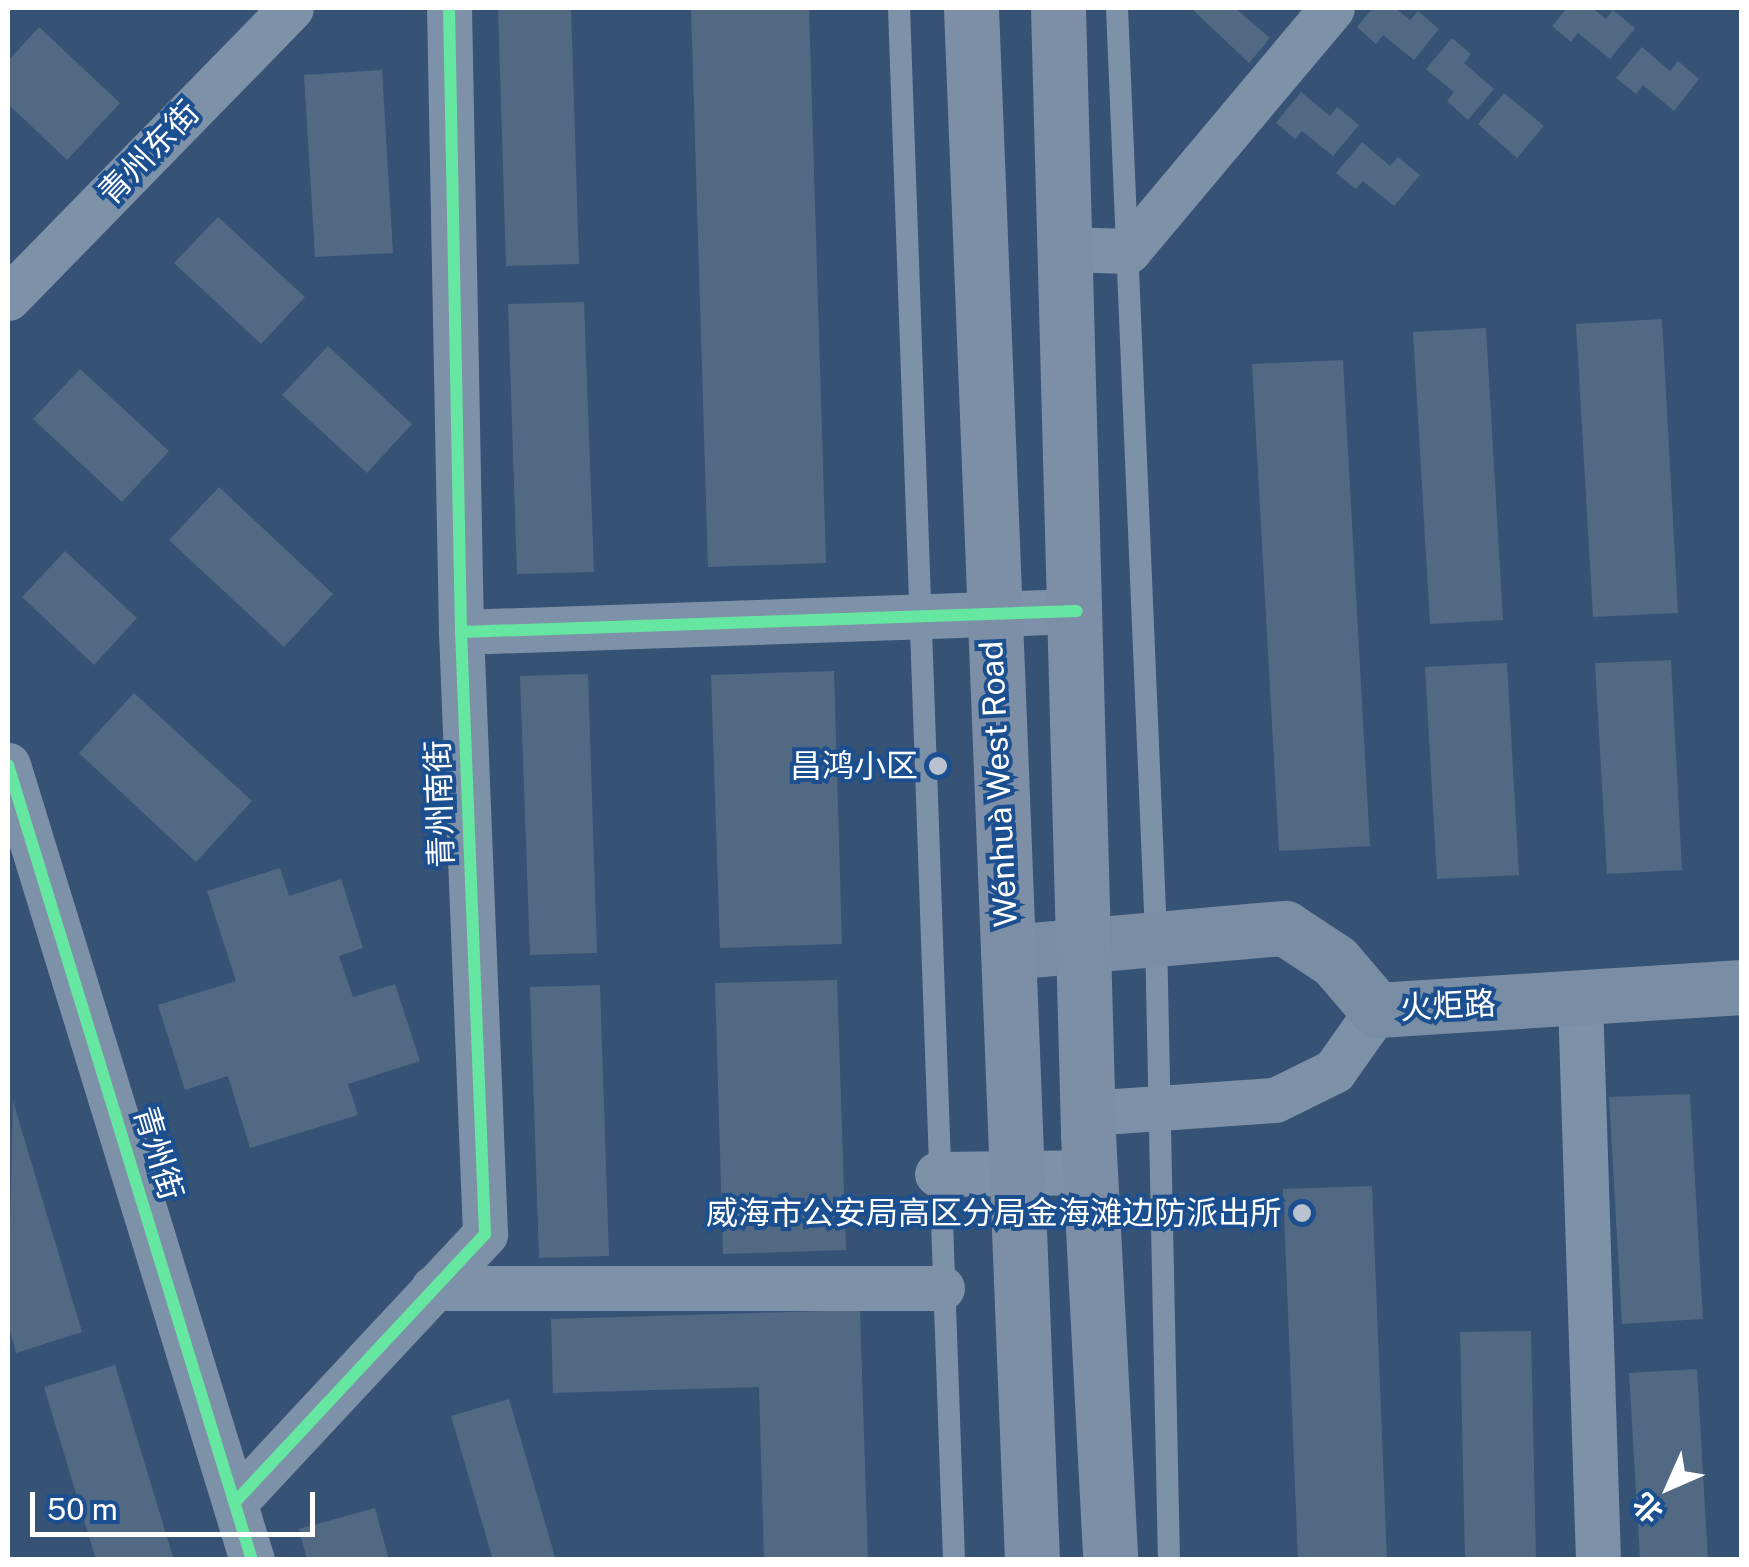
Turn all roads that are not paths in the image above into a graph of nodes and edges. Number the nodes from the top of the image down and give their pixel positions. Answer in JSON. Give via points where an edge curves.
{"nodes":[{"id":1,"x":291,"y":8,"type":"edge"},
{"id":2,"x":449,"y":8,"type":"edge"},
{"id":3,"x":899,"y":8,"type":"edge"},
{"id":4,"x":972,"y":8,"type":"edge"},
{"id":5,"x":1058,"y":8,"type":"edge"},
{"id":6,"x":1118,"y":8,"type":"edge"},
{"id":7,"x":1332,"y":8,"type":"edge"},
{"id":8,"x":1066,"y":249,"type":"junction"},
{"id":9,"x":1128,"y":251,"type":"junction"},
{"id":10,"x":8,"y":298,"type":"edge"},
{"id":11,"x":1077,"y":611,"type":"junction"},
{"id":12,"x":916,"y":615,"type":"junction"},
{"id":13,"x":990,"y":616,"type":"junction"},
{"id":14,"x":461,"y":632,"type":"junction"},
{"id":15,"x":8,"y":765,"type":"edge"},
{"id":16,"x":1156,"y":936,"type":"junction"},
{"id":17,"x":1084,"y":943,"type":"junction"},
{"id":18,"x":1008,"y":952,"type":"junction"},
{"id":19,"x":1742,"y":987,"type":"edge"},
{"id":20,"x":1580,"y":1000,"type":"junction"},
{"id":21,"x":1377,"y":1010,"type":"junction"},
{"id":22,"x":1160,"y":1108,"type":"junction"},
{"id":23,"x":1088,"y":1113,"type":"junction"},
{"id":24,"x":1090,"y":1172,"type":"junction"},
{"id":25,"x":1020,"y":1173,"type":"junction"},
{"id":26,"x":936,"y":1174,"type":"junction"},
{"id":27,"x":433,"y":1288,"type":"junction"},
{"id":28,"x":942,"y":1288,"type":"junction"},
{"id":29,"x":237,"y":1500,"type":"junction"},
{"id":30,"x":252,"y":1560,"type":"edge"},
{"id":31,"x":954,"y":1560,"type":"edge"},
{"id":32,"x":1032,"y":1560,"type":"edge"},
{"id":33,"x":1110,"y":1560,"type":"edge"},
{"id":34,"x":1169,"y":1560,"type":"edge"},
{"id":35,"x":1598,"y":1560,"type":"edge"}],
"edges":[{"from":1,"to":10,"type":"street","name":"青州东街"},
{"from":2,"to":14,"type":"street","name":"青州南街"},
{"from":3,"to":12,"type":"lane"},
{"from":4,"to":13,"type":"main road","name":"Wénhuà West Road"},
{"from":5,"to":8,"type":"main road"},
{"from":6,"to":9,"type":"lane"},
{"from":7,"to":9,"type":"street"},
{"from":8,"to":9,"type":"street"},
{"from":8,"to":11,"type":"main road"},
{"from":9,"to":16,"type":"lane"},
{"from":11,"to":13,"type":"street"},
{"from":11,"to":17,"type":"main road"},
{"from":12,"to":13,"type":"street"},
{"from":12,"to":14,"type":"street"},
{"from":12,"to":26,"type":"lane"},
{"from":13,"to":18,"type":"main road","name":"Wénhuà West Road"},
{"from":14,"to":27,"type":"street","name":"青州南街","via":[[485,1234]]},
{"from":15,"to":29,"type":"street","name":"青州街"},
{"from":16,"to":17,"type":"main road","name":"火炬路"},
{"from":16,"to":21,"type":"main road","name":"火炬路","via":[[1284,928],[1335,961]]},
{"from":16,"to":22,"type":"lane"},
{"from":17,"to":18,"type":"main road","name":"火炬路"},
{"from":17,"to":23,"type":"main road"},
{"from":18,"to":25,"type":"main road","name":"Wénhuà West Road"},
{"from":19,"to":20,"type":"main road","name":"火炬路"},
{"from":20,"to":21,"type":"main road","name":"火炬路"},
{"from":20,"to":35,"type":"street"},
{"from":21,"to":22,"type":"street","via":[[1334,1071],[1274,1100]]},
{"from":22,"to":23,"type":"street"},
{"from":22,"to":34,"type":"lane"},
{"from":23,"to":24,"type":"main road"},
{"from":24,"to":25,"type":"street"},
{"from":24,"to":33,"type":"main road"},
{"from":25,"to":26,"type":"street"},
{"from":25,"to":32,"type":"main road","name":"Wénhuà West Road"},
{"from":26,"to":28,"type":"lane"},
{"from":27,"to":28,"type":"street"},
{"from":27,"to":29,"type":"street","name":"青州南街"},
{"from":28,"to":31,"type":"lane"},
{"from":29,"to":30,"type":"street","name":"青州街"}]}
